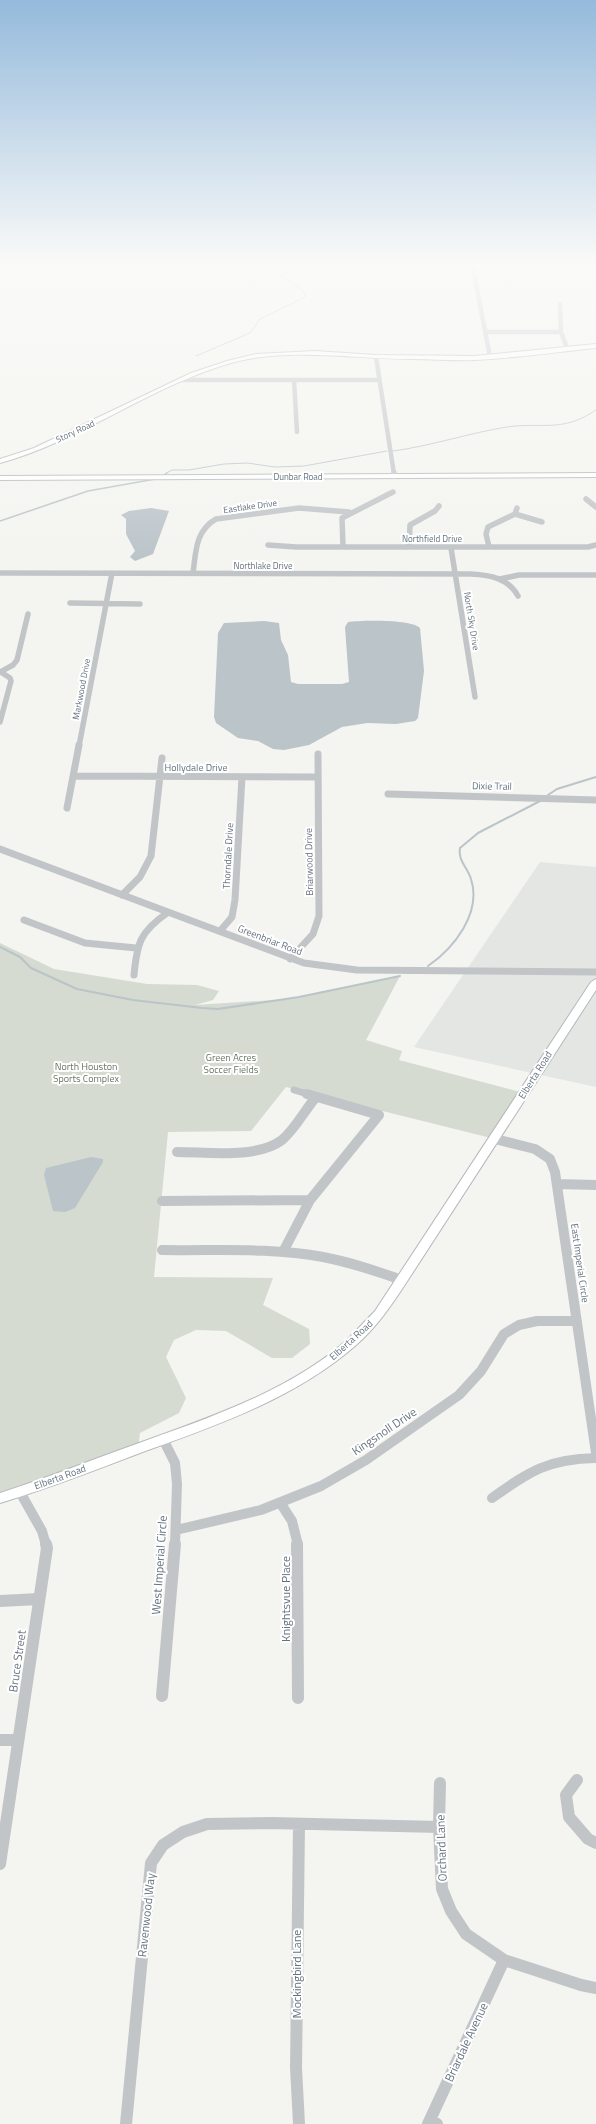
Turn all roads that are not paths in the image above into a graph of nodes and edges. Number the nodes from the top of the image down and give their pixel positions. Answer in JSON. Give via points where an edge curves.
{"nodes":[{"id":1,"x":233,"y":362,"type":"edge"},
{"id":2,"x":377,"y":362,"type":"edge"},
{"id":3,"x":183,"y":380,"type":"junction"},
{"id":4,"x":294,"y":380,"type":"junction"},
{"id":5,"x":379,"y":380,"type":"junction"},
{"id":6,"x":297,"y":432,"type":"dead end"},
{"id":7,"x":0,"y":461,"type":"edge"},
{"id":8,"x":596,"y":475,"type":"edge"},
{"id":9,"x":394,"y":476,"type":"junction"},
{"id":10,"x":0,"y":478,"type":"edge"},
{"id":11,"x":393,"y":492,"type":"dead end"},
{"id":12,"x":586,"y":499,"type":"dead end"},
{"id":13,"x":439,"y":506,"type":"dead end"},
{"id":14,"x":596,"y":507,"type":"edge"},
{"id":15,"x":517,"y":508,"type":"dead end"},
{"id":16,"x":349,"y":512,"type":"junction"},
{"id":17,"x":515,"y":514,"type":"junction"},
{"id":18,"x":542,"y":522,"type":"dead end"},
{"id":19,"x":268,"y":544,"type":"dead end"},
{"id":20,"x":596,"y":545,"type":"edge"},
{"id":21,"x":343,"y":547,"type":"junction"},
{"id":22,"x":409,"y":547,"type":"junction"},
{"id":23,"x":489,"y":547,"type":"junction"},
{"id":24,"x":452,"y":548,"type":"junction"},
{"id":25,"x":0,"y":573,"type":"edge"},
{"id":26,"x":112,"y":573,"type":"junction"},
{"id":27,"x":193,"y":574,"type":"junction"},
{"id":28,"x":455,"y":574,"type":"junction"},
{"id":29,"x":596,"y":575,"type":"edge"},
{"id":30,"x":500,"y":579,"type":"junction"},
{"id":31,"x":518,"y":596,"type":"dead end"},
{"id":32,"x":70,"y":603,"type":"dead end"},
{"id":33,"x":106,"y":604,"type":"junction"},
{"id":34,"x":140,"y":604,"type":"dead end"},
{"id":35,"x":28,"y":614,"type":"dead end"},
{"id":36,"x":0,"y":672,"type":"edge"},
{"id":37,"x":475,"y":697,"type":"dead end"},
{"id":38,"x":0,"y":722,"type":"edge"},
{"id":39,"x":318,"y":754,"type":"dead end"},
{"id":40,"x":162,"y":758,"type":"dead end"},
{"id":41,"x":74,"y":776,"type":"junction"},
{"id":42,"x":160,"y":777,"type":"junction"},
{"id":43,"x":242,"y":777,"type":"junction"},
{"id":44,"x":318,"y":777,"type":"junction"},
{"id":45,"x":388,"y":794,"type":"dead end"},
{"id":46,"x":596,"y":800,"type":"edge"},
{"id":47,"x":67,"y":808,"type":"dead end"},
{"id":48,"x":0,"y":849,"type":"edge"},
{"id":49,"x":122,"y":895,"type":"junction"},
{"id":50,"x":167,"y":913,"type":"junction"},
{"id":51,"x":24,"y":920,"type":"dead end"},
{"id":52,"x":220,"y":931,"type":"junction"},
{"id":53,"x":136,"y":948,"type":"junction"},
{"id":54,"x":290,"y":959,"type":"junction"},
{"id":55,"x":134,"y":975,"type":"dead end"},
{"id":56,"x":596,"y":980,"type":"edge"},
{"id":57,"x":294,"y":1090,"type":"dead end"},
{"id":58,"x":316,"y":1097,"type":"junction"},
{"id":59,"x":495,"y":1139,"type":"junction"},
{"id":60,"x":177,"y":1152,"type":"dead end"},
{"id":61,"x":557,"y":1184,"type":"junction"},
{"id":62,"x":596,"y":1185,"type":"edge"},
{"id":63,"x":310,"y":1200,"type":"junction"},
{"id":64,"x":162,"y":1201,"type":"dead end"},
{"id":65,"x":162,"y":1250,"type":"dead end"},
{"id":66,"x":283,"y":1252,"type":"junction"},
{"id":67,"x":402,"y":1280,"type":"junction"},
{"id":68,"x":577,"y":1321,"type":"junction"},
{"id":69,"x":163,"y":1439,"type":"junction"},
{"id":70,"x":596,"y":1453,"type":"edge"},
{"id":71,"x":596,"y":1458,"type":"edge"},
{"id":72,"x":20,"y":1492,"type":"junction"},
{"id":73,"x":0,"y":1498,"type":"edge"},
{"id":74,"x":492,"y":1498,"type":"dead end"},
{"id":75,"x":281,"y":1504,"type":"junction"},
{"id":76,"x":176,"y":1530,"type":"junction"},
{"id":77,"x":39,"y":1600,"type":"junction"},
{"id":78,"x":0,"y":1601,"type":"edge"},
{"id":79,"x":162,"y":1696,"type":"dead end"},
{"id":80,"x":298,"y":1698,"type":"dead end"},
{"id":81,"x":0,"y":1740,"type":"edge"},
{"id":82,"x":18,"y":1740,"type":"junction"},
{"id":83,"x":577,"y":1780,"type":"dead end"},
{"id":84,"x":440,"y":1783,"type":"dead end"},
{"id":85,"x":299,"y":1824,"type":"junction"},
{"id":86,"x":439,"y":1827,"type":"junction"},
{"id":87,"x":596,"y":1843,"type":"edge"},
{"id":88,"x":0,"y":1864,"type":"edge"},
{"id":89,"x":504,"y":1960,"type":"junction"},
{"id":90,"x":596,"y":1988,"type":"edge"},
{"id":91,"x":432,"y":2123,"type":"edge"},
{"id":92,"x":126,"y":2124,"type":"edge"},
{"id":93,"x":299,"y":2124,"type":"edge"}],
"edges":[{"from":1,"to":3,"type":"street","name":"Story Road","via":[[215,366]]},
{"from":2,"to":5,"type":"street"},
{"from":3,"to":4,"type":"street"},
{"from":3,"to":7,"type":"street","name":"Story Road","via":[[36,449]]},
{"from":4,"to":5,"type":"street"},
{"from":4,"to":6,"type":"street"},
{"from":5,"to":9,"type":"street"},
{"from":8,"to":9,"type":"street","name":"Dunbar Road"},
{"from":9,"to":10,"type":"street","name":"Dunbar Road"},
{"from":11,"to":16,"type":"street"},
{"from":12,"to":14,"type":"street"},
{"from":13,"to":22,"type":"street","via":[[410,525]]},
{"from":15,"to":17,"type":"street"},
{"from":16,"to":21,"type":"street","via":[[342,518]]},
{"from":16,"to":27,"type":"street","name":"Eastlake Drive","via":[[328,508],[298,508],[216,519],[204,526],[200,534]]},
{"from":17,"to":18,"type":"street"},
{"from":17,"to":23,"type":"street","via":[[488,527],[486,534]]},
{"from":19,"to":21,"type":"street","name":"Northfield Drive"},
{"from":20,"to":23,"type":"street","name":"Northfield Drive"},
{"from":21,"to":22,"type":"street","name":"Northfield Drive"},
{"from":22,"to":24,"type":"street","name":"Northfield Drive"},
{"from":23,"to":24,"type":"street","name":"Northfield Drive"},
{"from":24,"to":28,"type":"street","name":"North Sky Drive"},
{"from":25,"to":26,"type":"street","name":"Northlake Drive"},
{"from":26,"to":27,"type":"street","name":"Northlake Drive"},
{"from":26,"to":33,"type":"street","name":"Markwood Drive"},
{"from":27,"to":28,"type":"street","name":"Northlake Drive"},
{"from":28,"to":30,"type":"street","name":"Northlake Drive"},
{"from":28,"to":37,"type":"street","name":"North Sky Drive"},
{"from":29,"to":30,"type":"street","via":[[519,575]]},
{"from":30,"to":31,"type":"street","name":"Northlake Drive","via":[[513,586]]},
{"from":32,"to":33,"type":"street"},
{"from":33,"to":34,"type":"street"},
{"from":33,"to":41,"type":"street","name":"Markwood Drive"},
{"from":35,"to":36,"type":"street","via":[[17,660]]},
{"from":36,"to":38,"type":"street","via":[[11,681]]},
{"from":39,"to":44,"type":"street","name":"Briarwood Drive"},
{"from":40,"to":42,"type":"street"},
{"from":41,"to":42,"type":"street","name":"Hollydale Drive"},
{"from":41,"to":47,"type":"street","name":"Markwood Drive"},
{"from":42,"to":43,"type":"street","name":"Hollydale Drive"},
{"from":42,"to":49,"type":"street","via":[[152,856],[148,867]]},
{"from":43,"to":44,"type":"street","name":"Hollydale Drive"},
{"from":43,"to":52,"type":"street","name":"Thorndale Drive","via":[[235,900],[232,917]]},
{"from":44,"to":54,"type":"street","name":"Briarwood Drive","via":[[319,916],[312,934]]},
{"from":45,"to":46,"type":"street","name":"Dixie Trail"},
{"from":48,"to":49,"type":"street","name":"Greenbriar Road"},
{"from":49,"to":50,"type":"street","name":"Greenbriar Road"},
{"from":50,"to":52,"type":"street","name":"Greenbriar Road"},
{"from":50,"to":53,"type":"street","via":[[144,931]]},
{"from":51,"to":53,"type":"street","via":[[85,943]]},
{"from":52,"to":54,"type":"street","name":"Greenbriar Road"},
{"from":53,"to":55,"type":"street"},
{"from":54,"to":56,"type":"street","name":"Greenbriar Road","via":[[320,966],[357,970]]},
{"from":56,"to":59,"type":"street","name":"Elberta Road"},
{"from":57,"to":58,"type":"street"},
{"from":58,"to":60,"type":"street","via":[[283,1139],[270,1148],[246,1152]]},
{"from":58,"to":63,"type":"street","via":[[379,1115]]},
{"from":59,"to":61,"type":"street","name":"East Imperial Circle","via":[[535,1149],[550,1159]]},
{"from":59,"to":67,"type":"street","name":"Elberta Road"},
{"from":61,"to":62,"type":"street"},
{"from":61,"to":68,"type":"street","name":"East Imperial Circle"},
{"from":63,"to":64,"type":"street"},
{"from":63,"to":66,"type":"street"},
{"from":65,"to":66,"type":"street"},
{"from":66,"to":67,"type":"street","via":[[313,1255],[358,1265]]},
{"from":67,"to":69,"type":"street","name":"Elberta Road","via":[[393,1297],[367,1329],[303,1378],[265,1398]]},
{"from":68,"to":70,"type":"street","name":"East Imperial Circle"},
{"from":68,"to":75,"type":"street","name":"Kingsnoll Drive","via":[[537,1321],[519,1324],[504,1334],[481,1370],[459,1394],[366,1460],[321,1486]]},
{"from":69,"to":72,"type":"street","name":"Elberta Road"},
{"from":69,"to":76,"type":"street","name":"West Imperial Circle","via":[[175,1463]]},
{"from":71,"to":74,"type":"street","via":[[574,1458],[544,1464],[529,1471]]},
{"from":72,"to":73,"type":"street","name":"Elberta Road"},
{"from":72,"to":77,"type":"street","name":"Bruce Street","via":[[42,1531],[48,1548]]},
{"from":75,"to":76,"type":"street","name":"Kingsnoll Drive"},
{"from":75,"to":80,"type":"street","name":"Knightsvue Place","via":[[292,1521],[298,1546]]},
{"from":76,"to":79,"type":"street","name":"West Imperial Circle"},
{"from":77,"to":78,"type":"street"},
{"from":77,"to":82,"type":"street","name":"Bruce Street"},
{"from":81,"to":82,"type":"street"},
{"from":82,"to":88,"type":"street","name":"Bruce Street"},
{"from":83,"to":87,"type":"street","via":[[566,1795],[569,1817],[588,1839]]},
{"from":84,"to":86,"type":"street","name":"Orchard Lane"},
{"from":85,"to":86,"type":"street","name":"Ravenwood Way"},
{"from":85,"to":92,"type":"street","name":"Ravenwood Way","via":[[207,1824],[176,1836],[164,1845],[151,1863]]},
{"from":85,"to":93,"type":"street","name":"Mockingbird Lane","via":[[296,1939]]},
{"from":86,"to":89,"type":"street","name":"Orchard Lane","via":[[442,1889],[451,1910],[466,1934]]},
{"from":89,"to":90,"type":"street","name":"Orchard Lane"},
{"from":89,"to":91,"type":"street","name":"Briardale Avenue"}]}
